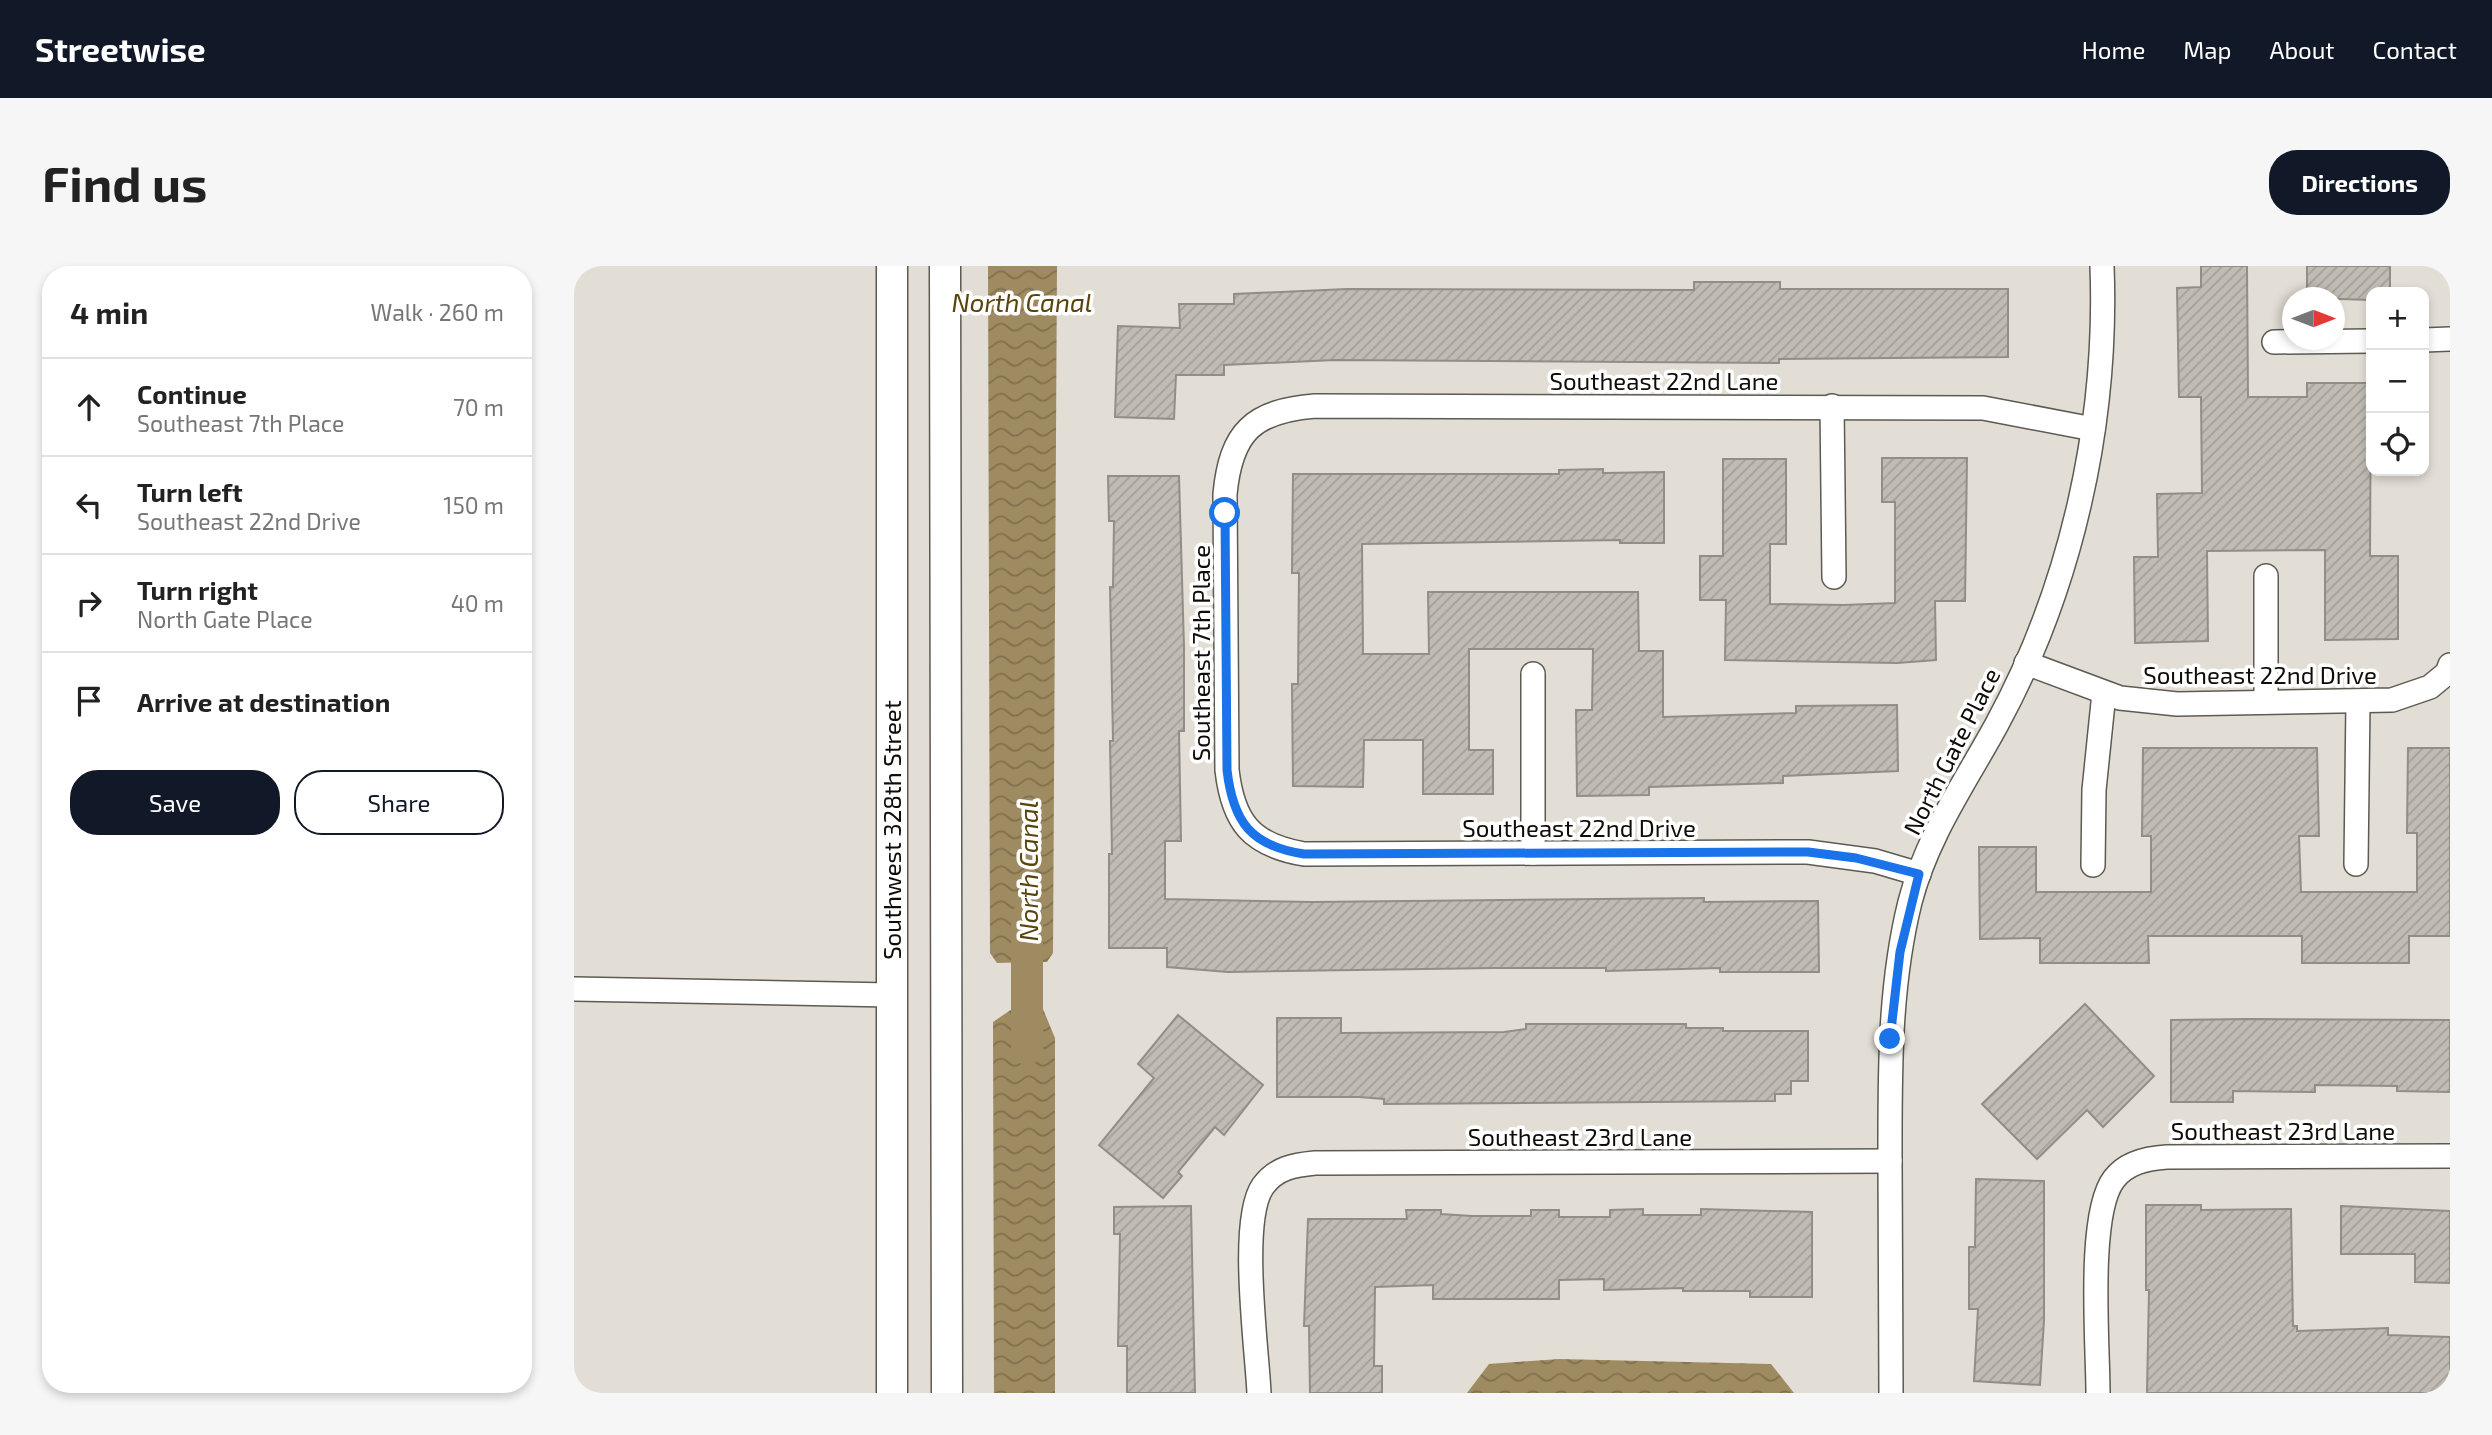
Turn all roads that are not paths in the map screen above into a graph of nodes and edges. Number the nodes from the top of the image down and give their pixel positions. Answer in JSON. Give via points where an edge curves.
{"nodes":[{"id":1,"x":892,"y":266,"type":"edge"},
{"id":2,"x":945,"y":266,"type":"edge"},
{"id":3,"x":2102,"y":266,"type":"edge"},
{"id":4,"x":2429,"y":340,"type":"edge"},
{"id":5,"x":2450,"y":340,"type":"edge"},
{"id":6,"x":2366,"y":341,"type":"edge"},
{"id":7,"x":2274,"y":342,"type":"dead end"},
{"id":8,"x":1832,"y":406,"type":"junction"},
{"id":9,"x":2093,"y":429,"type":"junction"},
{"id":10,"x":1241,"y":436,"type":"joint"},
{"id":11,"x":2266,"y":576,"type":"dead end"},
{"id":12,"x":1834,"y":577,"type":"dead end"},
{"id":13,"x":2026,"y":663,"type":"junction"},
{"id":14,"x":2449,"y":671,"type":"edge"},
{"id":15,"x":1533,"y":674,"type":"dead end"},
{"id":16,"x":2104,"y":693,"type":"junction"},
{"id":17,"x":2266,"y":702,"type":"junction"},
{"id":18,"x":2358,"y":702,"type":"junction"},
{"id":19,"x":1244,"y":826,"type":"joint"},
{"id":20,"x":1533,"y":853,"type":"junction"},
{"id":21,"x":2356,"y":864,"type":"dead end"},
{"id":22,"x":2092,"y":865,"type":"dead end"},
{"id":23,"x":1919,"y":874,"type":"junction"},
{"id":24,"x":574,"y":989,"type":"edge"},
{"id":25,"x":890,"y":995,"type":"junction"},
{"id":26,"x":2450,"y":1156,"type":"edge"},
{"id":27,"x":1890,"y":1161,"type":"junction"},
{"id":28,"x":892,"y":1393,"type":"edge"},
{"id":29,"x":947,"y":1393,"type":"edge"},
{"id":30,"x":1259,"y":1393,"type":"edge"},
{"id":31,"x":1891,"y":1393,"type":"edge"},
{"id":32,"x":2098,"y":1393,"type":"edge"}],
"edges":[{"from":1,"to":25,"type":"street","name":"Southwest 328th Street"},
{"from":2,"to":29,"type":"street"},
{"from":3,"to":9,"type":"street","name":"North Gate Place"},
{"from":4,"to":5,"type":"street"},
{"from":6,"to":7,"type":"street"},
{"from":8,"to":9,"type":"street","name":"Southeast 22nd Lane","via":[[1983,408]]},
{"from":8,"to":10,"type":"street","name":"Southeast 22nd Lane","via":[[1315,406],[1269,415]]},
{"from":8,"to":12,"type":"street"},
{"from":9,"to":13,"type":"street","name":"North Gate Place","via":[[2062,567]]},
{"from":10,"to":19,"type":"street","name":"Southeast 7th Place","via":[[1229,464],[1225,494],[1226,756],[1229,786]]},
{"from":11,"to":17,"type":"street"},
{"from":13,"to":16,"type":"street","name":"Southeast 22nd Drive"},
{"from":13,"to":23,"type":"street","name":"North Gate Place","via":[[1937,830]]},
{"from":14,"to":18,"type":"street","name":"Southeast 22nd Drive","via":[[2430,687],[2407,697]]},
{"from":15,"to":20,"type":"street"},
{"from":16,"to":17,"type":"street","name":"Southeast 22nd Drive","via":[[2177,704]]},
{"from":16,"to":22,"type":"street"},
{"from":17,"to":18,"type":"street","name":"Southeast 22nd Drive"},
{"from":18,"to":21,"type":"street"},
{"from":19,"to":20,"type":"street","name":"Southeast 22nd Drive","via":[[1273,847],[1304,854]]},
{"from":20,"to":23,"type":"street","name":"Southeast 22nd Drive","via":[[1808,852]]},
{"from":23,"to":27,"type":"street","name":"North Gate Place","via":[[1892,1008]]},
{"from":24,"to":25,"type":"street"},
{"from":25,"to":28,"type":"street","name":"Southwest 328th Street"},
{"from":26,"to":32,"type":"street","name":"Southeast 23rd Lane","via":[[2155,1158],[2119,1173],[2100,1213]]},
{"from":27,"to":30,"type":"street","name":"Southeast 23rd Lane","via":[[1290,1166],[1272,1175],[1257,1197],[1252,1227]]},
{"from":27,"to":31,"type":"street","name":"North Gate Place"}]}
